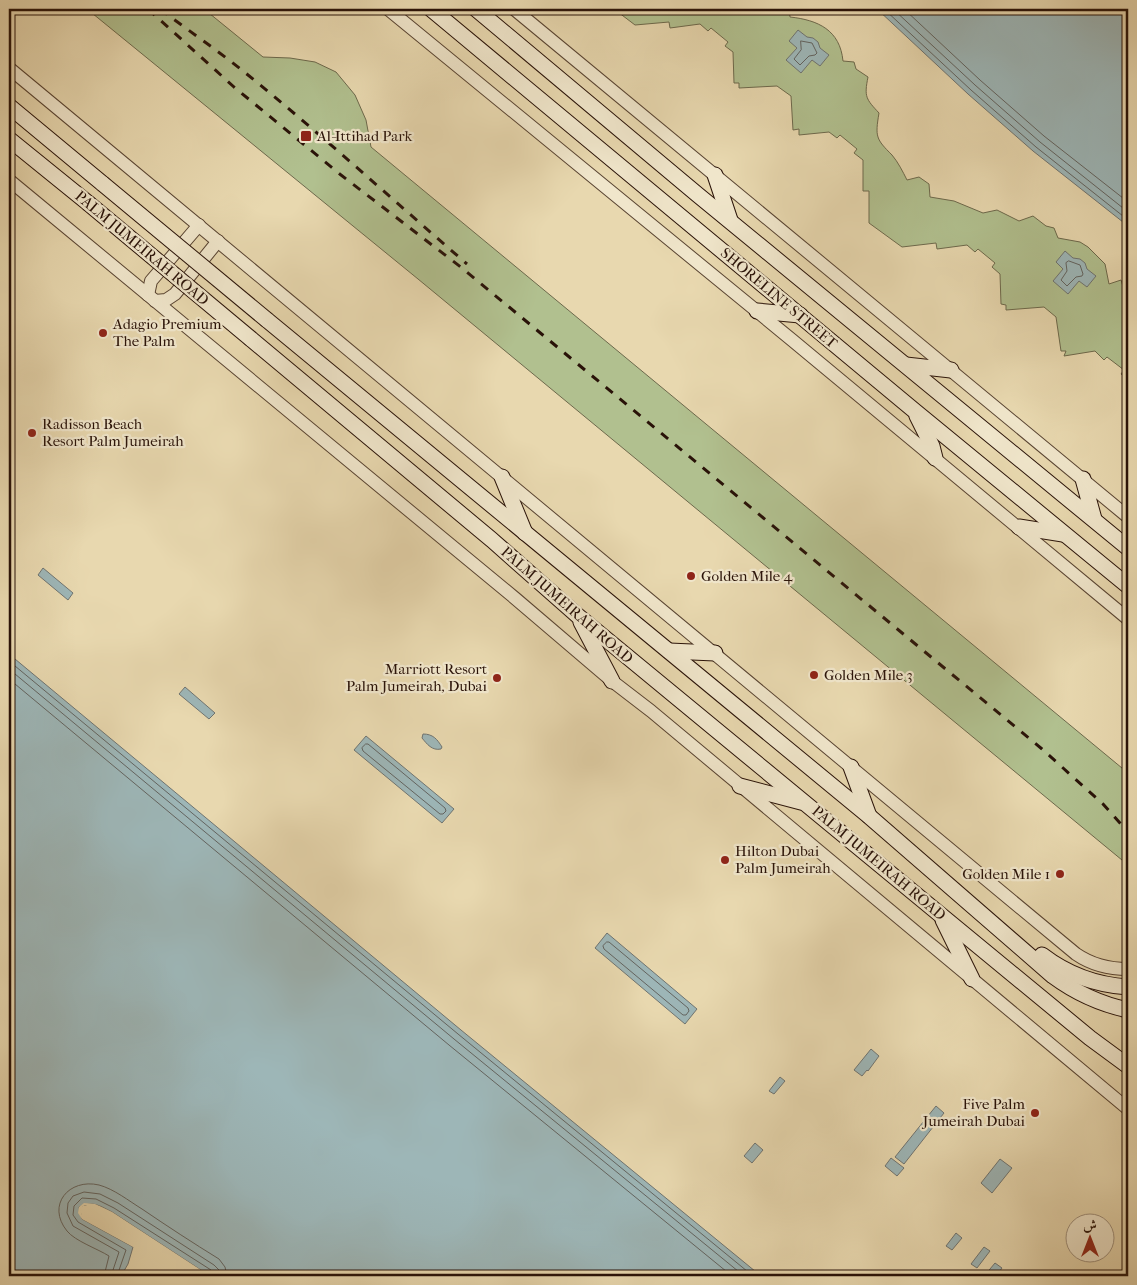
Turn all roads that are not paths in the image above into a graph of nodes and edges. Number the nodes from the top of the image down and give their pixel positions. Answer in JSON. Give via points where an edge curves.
{"nodes":[{"id":1,"x":388,"y":9,"type":"edge"},
{"id":2,"x":431,"y":9,"type":"edge"},
{"id":3,"x":476,"y":9,"type":"edge"},
{"id":4,"x":514,"y":9,"type":"edge"},
{"id":5,"x":9,"y":68,"type":"edge"},
{"id":6,"x":9,"y":106,"type":"edge"},
{"id":7,"x":9,"y":139,"type":"edge"},
{"id":8,"x":715,"y":175,"type":"junction"},
{"id":9,"x":9,"y":180,"type":"edge"},
{"id":10,"x":730,"y":220,"type":"junction"},
{"id":11,"x":199,"y":225,"type":"junction"},
{"id":12,"x":218,"y":241,"type":"junction"},
{"id":13,"x":152,"y":298,"type":"junction"},
{"id":14,"x":757,"y":311,"type":"junction"},
{"id":15,"x":800,"y":315,"type":"junction"},
{"id":16,"x":906,"y":365,"type":"junction"},
{"id":17,"x":951,"y":370,"type":"junction"},
{"id":18,"x":916,"y":412,"type":"junction"},
{"id":19,"x":935,"y":458,"type":"junction"},
{"id":20,"x":502,"y":476,"type":"junction"},
{"id":21,"x":1083,"y":479,"type":"junction"},
{"id":22,"x":1128,"y":517,"type":"edge"},
{"id":23,"x":1094,"y":519,"type":"junction"},
{"id":24,"x":1019,"y":527,"type":"junction"},
{"id":25,"x":526,"y":534,"type":"junction"},
{"id":26,"x":1064,"y":534,"type":"junction"},
{"id":27,"x":1128,"y":548,"type":"edge"},
{"id":28,"x":1128,"y":586,"type":"edge"},
{"id":29,"x":578,"y":616,"type":"junction"},
{"id":30,"x":1128,"y":620,"type":"edge"},
{"id":31,"x":669,"y":651,"type":"junction"},
{"id":32,"x":715,"y":654,"type":"junction"},
{"id":33,"x":612,"y":681,"type":"junction"},
{"id":34,"x":852,"y":766,"type":"junction"},
{"id":35,"x":740,"y":786,"type":"junction"},
{"id":36,"x":807,"y":804,"type":"junction"},
{"id":37,"x":870,"y":817,"type":"junction"},
{"id":38,"x":940,"y":914,"type":"junction"},
{"id":39,"x":988,"y":919,"type":"junction"},
{"id":40,"x":1128,"y":969,"type":"edge"},
{"id":41,"x":972,"y":979,"type":"junction"},
{"id":42,"x":1128,"y":987,"type":"edge"},
{"id":43,"x":1128,"y":1010,"type":"edge"},
{"id":44,"x":1128,"y":1066,"type":"edge"},
{"id":45,"x":1128,"y":1108,"type":"edge"}],
"edges":[{"from":1,"to":14,"type":"street"},
{"from":2,"to":15,"type":"main road","name":"SHORELINE STREET"},
{"from":3,"to":10,"type":"main road","name":"SHORELINE STREET"},
{"from":4,"to":8,"type":"street"},
{"from":5,"to":11,"type":"street"},
{"from":6,"to":25,"type":"main road","name":"PALM JUMEIRAH ROAD","bridge":true},
{"from":7,"to":29,"type":"main road","name":"PALM JUMEIRAH ROAD","bridge":true,"via":[[492,540]]},
{"from":8,"to":10,"type":"main road"},
{"from":8,"to":17,"type":"street"},
{"from":9,"to":13,"type":"street"},
{"from":10,"to":16,"type":"main road","name":"SHORELINE STREET"},
{"from":11,"to":12,"type":"street"},
{"from":11,"to":13,"type":"street","via":[[151,280]]},
{"from":12,"to":13,"type":"street","via":[[175,294],[166,300]]},
{"from":12,"to":20,"type":"street"},
{"from":13,"to":33,"type":"street"},
{"from":14,"to":15,"type":"main road"},
{"from":14,"to":19,"type":"street"},
{"from":15,"to":18,"type":"main road","name":"SHORELINE STREET"},
{"from":16,"to":17,"type":"main road"},
{"from":16,"to":23,"type":"main road","name":"SHORELINE STREET"},
{"from":17,"to":21,"type":"street"},
{"from":18,"to":19,"type":"main road"},
{"from":18,"to":26,"type":"main road","name":"SHORELINE STREET"},
{"from":19,"to":24,"type":"street"},
{"from":20,"to":25,"type":"main road"},
{"from":20,"to":32,"type":"street"},
{"from":21,"to":22,"type":"street"},
{"from":21,"to":23,"type":"main road"},
{"from":23,"to":27,"type":"main road","name":"SHORELINE STREET"},
{"from":24,"to":26,"type":"main road"},
{"from":24,"to":30,"type":"street"},
{"from":25,"to":31,"type":"main road","name":"PALM JUMEIRAH ROAD"},
{"from":26,"to":28,"type":"main road","name":"SHORELINE STREET"},
{"from":29,"to":33,"type":"main road"},
{"from":29,"to":36,"type":"main road","name":"PALM JUMEIRAH ROAD"},
{"from":31,"to":32,"type":"main road"},
{"from":31,"to":37,"type":"main road","name":"PALM JUMEIRAH ROAD"},
{"from":32,"to":34,"type":"street"},
{"from":33,"to":35,"type":"street"},
{"from":34,"to":37,"type":"main road"},
{"from":34,"to":40,"type":"street","via":[[1076,954],[1102,966]]},
{"from":35,"to":36,"type":"main road"},
{"from":35,"to":41,"type":"street"},
{"from":36,"to":38,"type":"main road","name":"PALM JUMEIRAH ROAD"},
{"from":37,"to":39,"type":"main road","name":"PALM JUMEIRAH ROAD"},
{"from":38,"to":41,"type":"main road"},
{"from":38,"to":44,"type":"main road","name":"PALM JUMEIRAH ROAD"},
{"from":39,"to":42,"type":"main road","via":[[1010,930],[1066,971],[1090,981]]},
{"from":39,"to":43,"type":"main road","name":"PALM JUMEIRAH ROAD","via":[[1064,984],[1090,998]]},
{"from":41,"to":45,"type":"street"}]}
